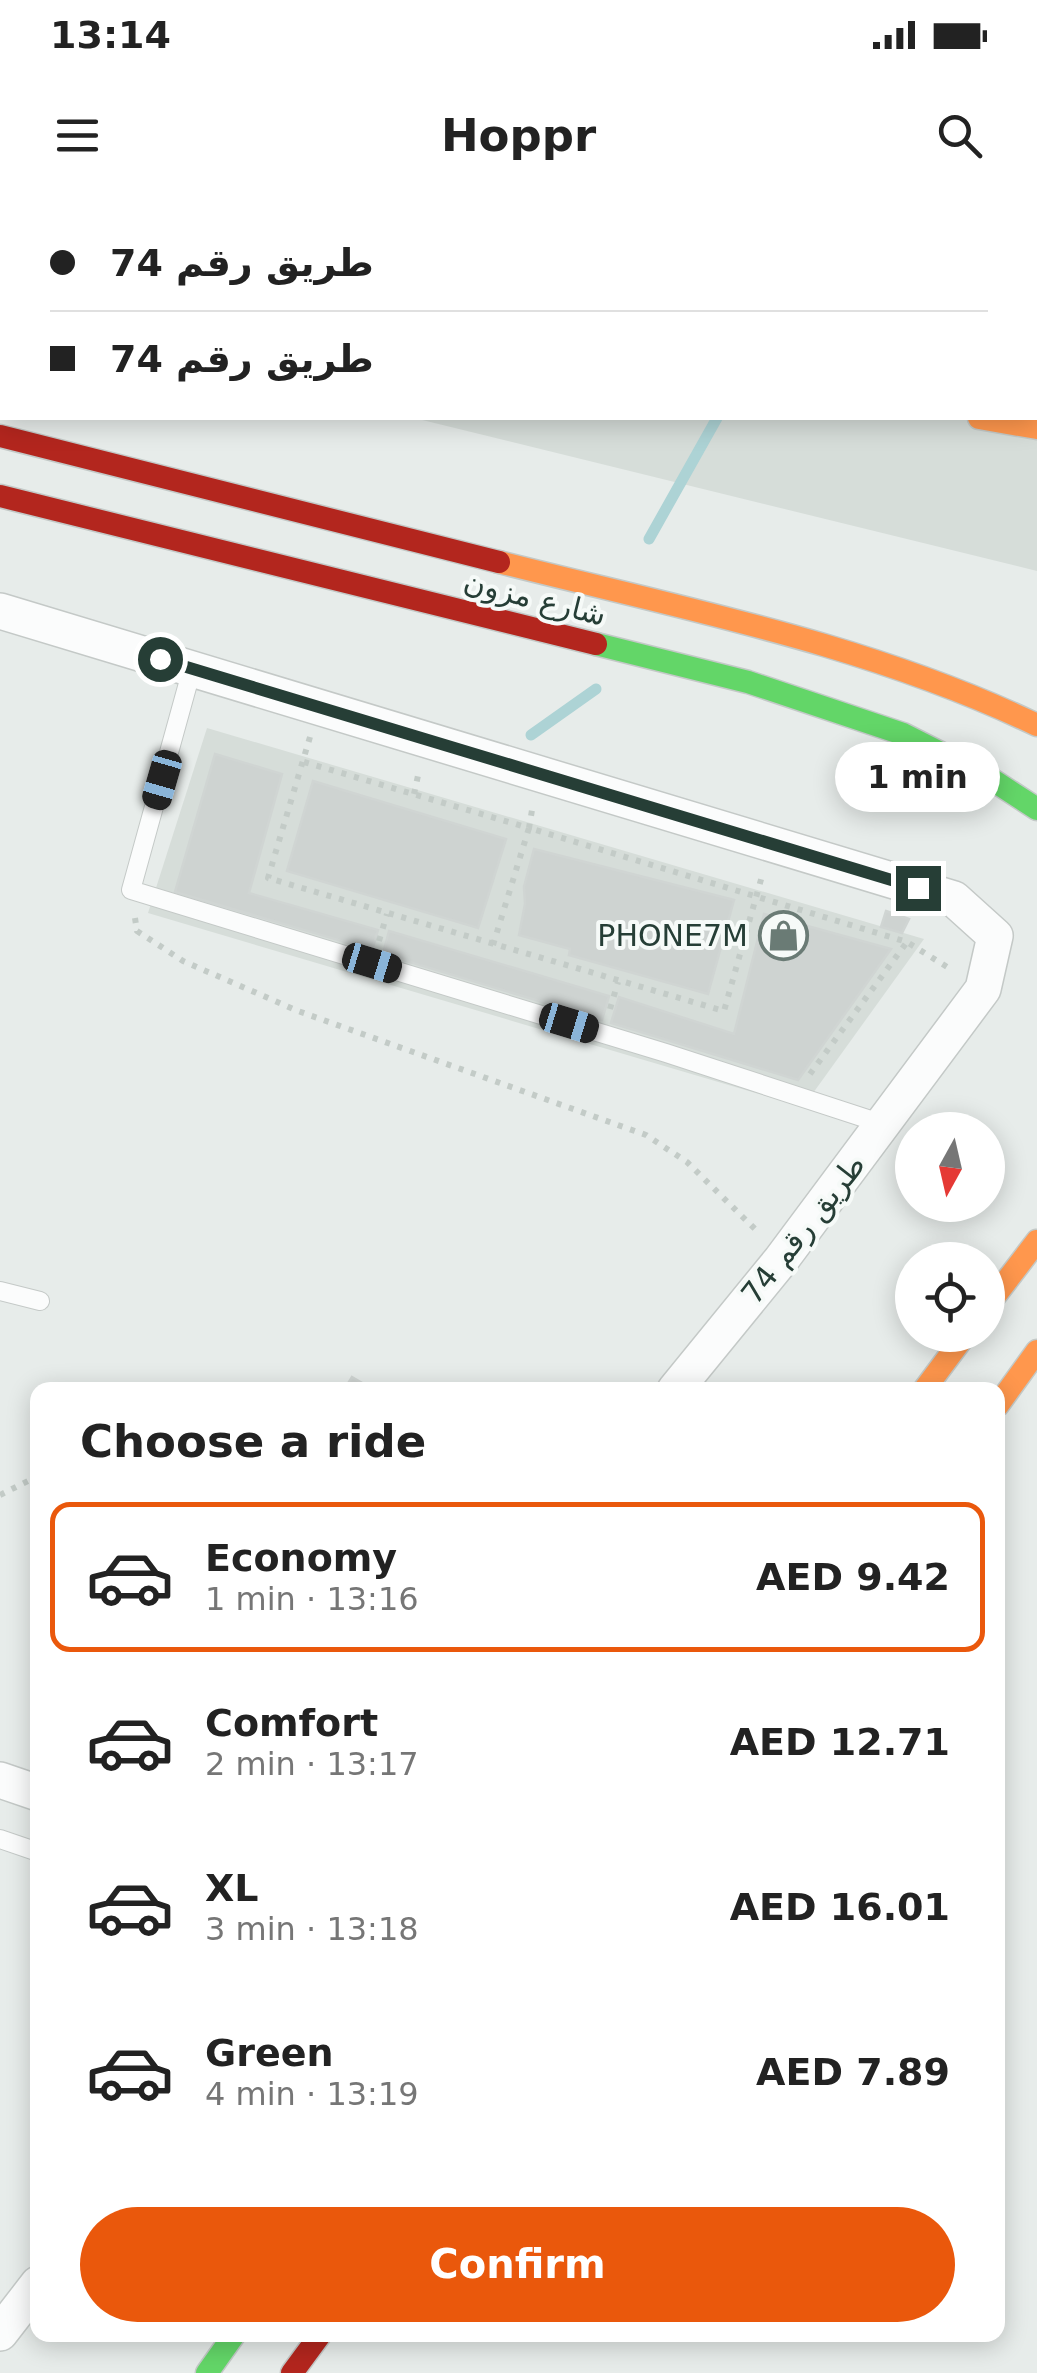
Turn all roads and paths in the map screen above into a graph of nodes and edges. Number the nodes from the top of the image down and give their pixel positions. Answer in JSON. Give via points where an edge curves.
{"nodes":[{"id":1,"x":991,"y":420,"type":"edge"},
{"id":2,"x":1037,"y":428,"type":"edge"},
{"id":3,"x":0,"y":436,"type":"edge"},
{"id":4,"x":257,"y":476,"type":"dead end"},
{"id":5,"x":0,"y":496,"type":"edge"},
{"id":6,"x":317,"y":515,"type":"junction"},
{"id":7,"x":30,"y":527,"type":"dead end"},
{"id":8,"x":170,"y":538,"type":"junction"},
{"id":9,"x":0,"y":611,"type":"edge"},
{"id":10,"x":192,"y":669,"type":"junction"},
{"id":11,"x":317,"y":707,"type":"junction"},
{"id":12,"x":1037,"y":725,"type":"edge"},
{"id":13,"x":304,"y":762,"type":"junction"},
{"id":14,"x":540,"y":774,"type":"junction"},
{"id":15,"x":1037,"y":809,"type":"edge"},
{"id":16,"x":529,"y":828,"type":"junction"},
{"id":17,"x":771,"y":843,"type":"junction"},
{"id":18,"x":131,"y":890,"type":"junction"},
{"id":19,"x":757,"y":895,"type":"junction"},
{"id":20,"x":906,"y":942,"type":"junction"},
{"id":21,"x":492,"y":944,"type":"junction"},
{"id":22,"x":983,"y":989,"type":"junction"},
{"id":23,"x":794,"y":1095,"type":"junction"},
{"id":24,"x":882,"y":1124,"type":"junction"},
{"id":25,"x":1037,"y":1241,"type":"edge"},
{"id":26,"x":781,"y":1260,"type":"junction"},
{"id":27,"x":1005,"y":1283,"type":"edge"},
{"id":28,"x":0,"y":1291,"type":"edge"},
{"id":29,"x":40,"y":1302,"type":"dead end"},
{"id":30,"x":1037,"y":1351,"type":"edge"},
{"id":31,"x":952,"y":1352,"type":"edge"},
{"id":32,"x":682,"y":1382,"type":"edge"},
{"id":33,"x":930,"y":1382,"type":"edge"},
{"id":34,"x":1005,"y":1395,"type":"edge"},
{"id":35,"x":30,"y":1480,"type":"edge"},
{"id":36,"x":0,"y":1496,"type":"edge"},
{"id":37,"x":0,"y":1780,"type":"edge"},
{"id":38,"x":30,"y":1790,"type":"edge"},
{"id":39,"x":0,"y":1839,"type":"edge"},
{"id":40,"x":30,"y":1849,"type":"edge"},
{"id":41,"x":30,"y":2294,"type":"edge"},
{"id":42,"x":0,"y":2332,"type":"edge"},
{"id":43,"x":229,"y":2342,"type":"edge"},
{"id":44,"x":315,"y":2342,"type":"edge"},
{"id":45,"x":206,"y":2373,"type":"edge"},
{"id":46,"x":292,"y":2373,"type":"edge"}],
"edges":[{"from":1,"to":2,"type":"main road"},
{"from":3,"to":6,"type":"main road","name":"شارع مزون"},
{"from":4,"to":6,"type":"main road"},
{"from":5,"to":8,"type":"main road","name":"شارع مزون"},
{"from":6,"to":12,"type":"main road","name":"شارع مزون","via":[[867,658]]},
{"from":7,"to":8,"type":"main road","via":[[95,542]]},
{"from":8,"to":15,"type":"main road","name":"شارع مزون","via":[[748,682],[904,734]]},
{"from":9,"to":10,"type":"street","name":"طريق رقم 74"},
{"from":10,"to":11,"type":"street","name":"طريق رقم 74"},
{"from":10,"to":18,"type":"lane"},
{"from":11,"to":13,"type":"path"},
{"from":11,"to":14,"type":"street","name":"طريق رقم 74"},
{"from":13,"to":16,"type":"path"},
{"from":13,"to":21,"type":"path","via":[[268,878]]},
{"from":14,"to":16,"type":"path"},
{"from":14,"to":17,"type":"street","name":"طريق رقم 74"},
{"from":16,"to":19,"type":"path"},
{"from":16,"to":21,"type":"path"},
{"from":17,"to":19,"type":"path"},
{"from":17,"to":22,"type":"street","name":"طريق رقم 74","via":[[954,898],[995,936]]},
{"from":18,"to":23,"type":"lane"},
{"from":18,"to":26,"type":"path","via":[[137,932],[183,961],[315,1018],[646,1136],[687,1162]]},
{"from":19,"to":20,"type":"path"},
{"from":19,"to":21,"type":"path","via":[[724,1011]]},
{"from":20,"to":22,"type":"path"},
{"from":20,"to":23,"type":"path"},
{"from":22,"to":24,"type":"street","name":"طريق رقم 74"},
{"from":23,"to":24,"type":"lane"},
{"from":24,"to":26,"type":"street","name":"طريق رقم 74"},
{"from":25,"to":27,"type":"main road"},
{"from":26,"to":32,"type":"street","name":"طريق رقم 74"},
{"from":28,"to":29,"type":"lane"},
{"from":30,"to":34,"type":"main road"},
{"from":31,"to":33,"type":"main road"},
{"from":35,"to":36,"type":"path"},
{"from":37,"to":38,"type":"street"},
{"from":39,"to":40,"type":"lane"},
{"from":41,"to":42,"type":"street"},
{"from":43,"to":45,"type":"main road"},
{"from":44,"to":46,"type":"main road"}]}
